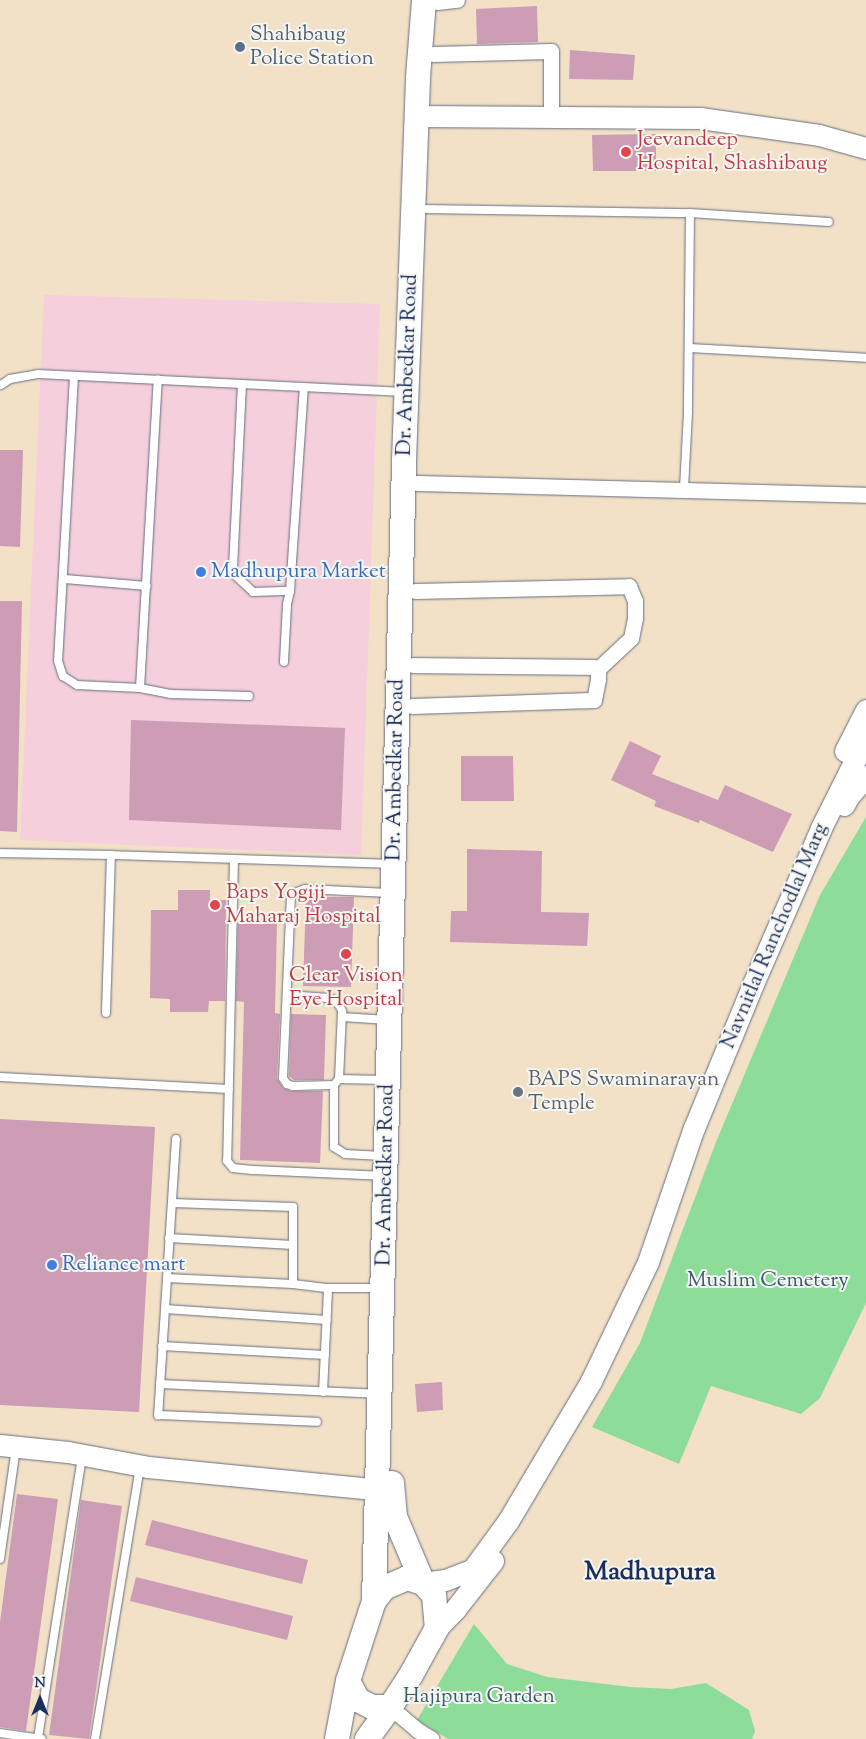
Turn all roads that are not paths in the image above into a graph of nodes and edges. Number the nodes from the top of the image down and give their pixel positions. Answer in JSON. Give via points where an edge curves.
{"nodes":[{"id":1,"x":439,"y":1,"type":"edge"},
{"id":2,"x":433,"y":54,"type":"junction"},
{"id":3,"x":424,"y":116,"type":"junction"},
{"id":4,"x":551,"y":116,"type":"junction"},
{"id":5,"x":819,"y":135,"type":"junction"},
{"id":6,"x":866,"y":136,"type":"edge"},
{"id":7,"x":866,"y":148,"type":"edge"},
{"id":8,"x":427,"y":209,"type":"junction"},
{"id":9,"x":690,"y":213,"type":"junction"},
{"id":10,"x":830,"y":222,"type":"dead end"},
{"id":11,"x":689,"y":348,"type":"junction"},
{"id":12,"x":866,"y":358,"type":"edge"},
{"id":13,"x":74,"y":376,"type":"junction"},
{"id":14,"x":158,"y":380,"type":"junction"},
{"id":15,"x":242,"y":384,"type":"junction"},
{"id":16,"x":1,"y":385,"type":"edge"},
{"id":17,"x":304,"y":387,"type":"junction"},
{"id":18,"x":407,"y":392,"type":"junction"},
{"id":19,"x":416,"y":483,"type":"junction"},
{"id":20,"x":684,"y":489,"type":"junction"},
{"id":21,"x":866,"y":495,"type":"edge"},
{"id":22,"x":64,"y":579,"type":"junction"},
{"id":23,"x":146,"y":586,"type":"junction"},
{"id":24,"x":290,"y":591,"type":"junction"},
{"id":25,"x":415,"y":591,"type":"junction"},
{"id":26,"x":284,"y":662,"type":"dead end"},
{"id":27,"x":413,"y":665,"type":"junction"},
{"id":28,"x":598,"y":669,"type":"junction"},
{"id":29,"x":140,"y":688,"type":"junction"},
{"id":30,"x":249,"y":696,"type":"dead end"},
{"id":31,"x":412,"y":706,"type":"junction"},
{"id":32,"x":866,"y":710,"type":"edge"},
{"id":33,"x":865,"y":747,"type":"edge"},
{"id":34,"x":866,"y":776,"type":"edge"},
{"id":35,"x":843,"y":795,"type":"junction"},
{"id":36,"x":0,"y":853,"type":"edge"},
{"id":37,"x":111,"y":855,"type":"junction"},
{"id":38,"x":234,"y":859,"type":"junction"},
{"id":39,"x":394,"y":864,"type":"junction"},
{"id":40,"x":393,"y":893,"type":"junction"},
{"id":41,"x":286,"y":995,"type":"junction"},
{"id":42,"x":106,"y":1013,"type":"dead end"},
{"id":43,"x":342,"y":1018,"type":"junction"},
{"id":44,"x":390,"y":1020,"type":"junction"},
{"id":45,"x":0,"y":1078,"type":"edge"},
{"id":46,"x":388,"y":1081,"type":"junction"},
{"id":47,"x":337,"y":1082,"type":"junction"},
{"id":48,"x":229,"y":1088,"type":"junction"},
{"id":49,"x":176,"y":1139,"type":"dead end"},
{"id":50,"x":387,"y":1166,"type":"junction"},
{"id":51,"x":172,"y":1203,"type":"junction"},
{"id":52,"x":169,"y":1238,"type":"junction"},
{"id":53,"x":293,"y":1245,"type":"junction"},
{"id":54,"x":166,"y":1278,"type":"junction"},
{"id":55,"x":293,"y":1284,"type":"junction"},
{"id":56,"x":328,"y":1288,"type":"junction"},
{"id":57,"x":384,"y":1288,"type":"junction"},
{"id":58,"x":164,"y":1310,"type":"junction"},
{"id":59,"x":327,"y":1320,"type":"junction"},
{"id":60,"x":162,"y":1346,"type":"junction"},
{"id":61,"x":325,"y":1355,"type":"junction"},
{"id":62,"x":160,"y":1384,"type":"junction"},
{"id":63,"x":323,"y":1392,"type":"junction"},
{"id":64,"x":381,"y":1394,"type":"junction"},
{"id":65,"x":317,"y":1422,"type":"dead end"},
{"id":66,"x":8,"y":1445,"type":"edge"},
{"id":67,"x":82,"y":1455,"type":"junction"},
{"id":68,"x":140,"y":1466,"type":"junction"},
{"id":69,"x":385,"y":1491,"type":"junction"},
{"id":70,"x":0,"y":1559,"type":"edge"},
{"id":71,"x":423,"y":1583,"type":"junction"},
{"id":72,"x":374,"y":1601,"type":"junction"},
{"id":73,"x":437,"y":1628,"type":"junction"},
{"id":74,"x":348,"y":1681,"type":"junction"},
{"id":75,"x":390,"y":1707,"type":"junction"},
{"id":76,"x":0,"y":1733,"type":"edge"},
{"id":77,"x":38,"y":1738,"type":"edge"},
{"id":78,"x":42,"y":1739,"type":"edge"},
{"id":79,"x":95,"y":1739,"type":"edge"},
{"id":80,"x":338,"y":1739,"type":"edge"},
{"id":81,"x":367,"y":1739,"type":"edge"},
{"id":82,"x":432,"y":1739,"type":"edge"}],
"edges":[{"from":1,"to":2,"type":"main road","name":"Dr. Ambedkar Road"},
{"from":1,"to":3,"type":"main road","name":"Dr. Ambedkar Road"},
{"from":2,"to":3,"type":"main road","name":"Dr. Ambedkar Road"},
{"from":2,"to":4,"type":"street","via":[[551,51]]},
{"from":3,"to":4,"type":"main road"},
{"from":3,"to":8,"type":"main road","name":"Dr. Ambedkar Road"},
{"from":3,"to":18,"type":"main road","name":"Dr. Ambedkar Road"},
{"from":4,"to":5,"type":"main road","via":[[700,118]]},
{"from":5,"to":6,"type":"main road"},
{"from":5,"to":7,"type":"main road"},
{"from":8,"to":9,"type":"lane"},
{"from":8,"to":19,"type":"main road","name":"Dr. Ambedkar Road"},
{"from":9,"to":10,"type":"lane"},
{"from":9,"to":11,"type":"lane"},
{"from":11,"to":12,"type":"lane"},
{"from":11,"to":20,"type":"lane"},
{"from":13,"to":14,"type":"lane"},
{"from":13,"to":16,"type":"lane","via":[[38,374],[10,379]]},
{"from":13,"to":22,"type":"lane"},
{"from":14,"to":15,"type":"lane"},
{"from":14,"to":23,"type":"lane"},
{"from":15,"to":17,"type":"lane"},
{"from":15,"to":24,"type":"lane","via":[[233,570],[253,592]]},
{"from":17,"to":18,"type":"lane"},
{"from":17,"to":24,"type":"lane"},
{"from":18,"to":39,"type":"main road","name":"Dr. Ambedkar Road"},
{"from":19,"to":20,"type":"street"},
{"from":19,"to":25,"type":"main road","name":"Dr. Ambedkar Road"},
{"from":20,"to":21,"type":"street"},
{"from":22,"to":23,"type":"lane"},
{"from":22,"to":29,"type":"lane","via":[[58,661],[63,676],[77,685]]},
{"from":23,"to":29,"type":"lane"},
{"from":24,"to":26,"type":"lane"},
{"from":25,"to":27,"type":"main road","name":"Dr. Ambedkar Road"},
{"from":25,"to":28,"type":"street","via":[[629,586],[635,600],[631,638]]},
{"from":27,"to":28,"type":"street"},
{"from":27,"to":31,"type":"main road","name":"Dr. Ambedkar Road"},
{"from":28,"to":31,"type":"street","via":[[594,700]]},
{"from":29,"to":30,"type":"lane","via":[[171,694]]},
{"from":31,"to":69,"type":"main road","name":"Dr. Ambedkar Road"},
{"from":32,"to":35,"type":"main road","via":[[842,756]]},
{"from":33,"to":35,"type":"main road"},
{"from":34,"to":35,"type":"main road"},
{"from":35,"to":71,"type":"main road","name":"Navnitlal Ranchodlal Marg","via":[[757,975],[698,1119],[648,1262],[591,1381],[508,1521],[473,1569],[445,1580]]},
{"from":35,"to":73,"type":"main road","via":[[707,1123],[658,1266],[600,1386],[512,1534]]},
{"from":36,"to":37,"type":"lane"},
{"from":37,"to":38,"type":"lane"},
{"from":37,"to":42,"type":"lane"},
{"from":38,"to":39,"type":"lane"},
{"from":38,"to":48,"type":"lane"},
{"from":39,"to":40,"type":"main road","name":"Dr. Ambedkar Road"},
{"from":40,"to":41,"type":"lane","via":[[294,892],[291,898]]},
{"from":40,"to":44,"type":"main road","name":"Dr. Ambedkar Road"},
{"from":41,"to":43,"type":"lane","via":[[334,1000],[342,1011]]},
{"from":41,"to":47,"type":"lane","via":[[283,1078],[286,1084]]},
{"from":43,"to":44,"type":"lane"},
{"from":43,"to":47,"type":"lane"},
{"from":44,"to":46,"type":"main road","name":"Dr. Ambedkar Road"},
{"from":45,"to":48,"type":"lane"},
{"from":46,"to":47,"type":"lane"},
{"from":46,"to":50,"type":"main road","name":"Dr. Ambedkar Road"},
{"from":47,"to":50,"type":"lane","via":[[334,1147],[345,1154]]},
{"from":48,"to":50,"type":"lane","via":[[227,1153],[233,1168]]},
{"from":49,"to":51,"type":"lane"},
{"from":50,"to":57,"type":"main road","name":"Dr. Ambedkar Road"},
{"from":51,"to":52,"type":"lane"},
{"from":51,"to":53,"type":"lane","via":[[293,1207]]},
{"from":52,"to":53,"type":"lane"},
{"from":52,"to":54,"type":"lane"},
{"from":53,"to":55,"type":"lane"},
{"from":54,"to":55,"type":"lane"},
{"from":54,"to":58,"type":"lane"},
{"from":55,"to":56,"type":"lane"},
{"from":56,"to":57,"type":"lane"},
{"from":56,"to":59,"type":"lane"},
{"from":57,"to":64,"type":"main road","name":"Dr. Ambedkar Road"},
{"from":58,"to":59,"type":"lane"},
{"from":58,"to":60,"type":"lane"},
{"from":59,"to":61,"type":"lane"},
{"from":60,"to":61,"type":"lane"},
{"from":60,"to":62,"type":"lane"},
{"from":61,"to":63,"type":"lane"},
{"from":62,"to":63,"type":"lane"},
{"from":62,"to":65,"type":"lane","via":[[158,1415]]},
{"from":63,"to":64,"type":"lane"},
{"from":64,"to":69,"type":"main road","name":"Dr. Ambedkar Road"},
{"from":66,"to":67,"type":"main road"},
{"from":66,"to":70,"type":"lane"},
{"from":67,"to":68,"type":"main road"},
{"from":67,"to":77,"type":"lane"},
{"from":68,"to":69,"type":"main road"},
{"from":68,"to":79,"type":"lane"},
{"from":69,"to":71,"type":"main road","name":"Dr. Ambedkar Road"},
{"from":69,"to":72,"type":"main road","name":"Dr. Ambedkar Road"},
{"from":71,"to":72,"type":"main road","via":[[407,1578],[384,1588]]},
{"from":71,"to":73,"type":"main road","name":"Dr. Ambedkar Road","via":[[434,1595]]},
{"from":72,"to":74,"type":"main road"},
{"from":73,"to":75,"type":"main road"},
{"from":74,"to":75,"type":"main road","via":[[358,1700],[372,1707]]},
{"from":74,"to":80,"type":"main road"},
{"from":75,"to":81,"type":"main road"},
{"from":75,"to":82,"type":"street"},
{"from":76,"to":77,"type":"lane"},
{"from":77,"to":78,"type":"lane"}]}
